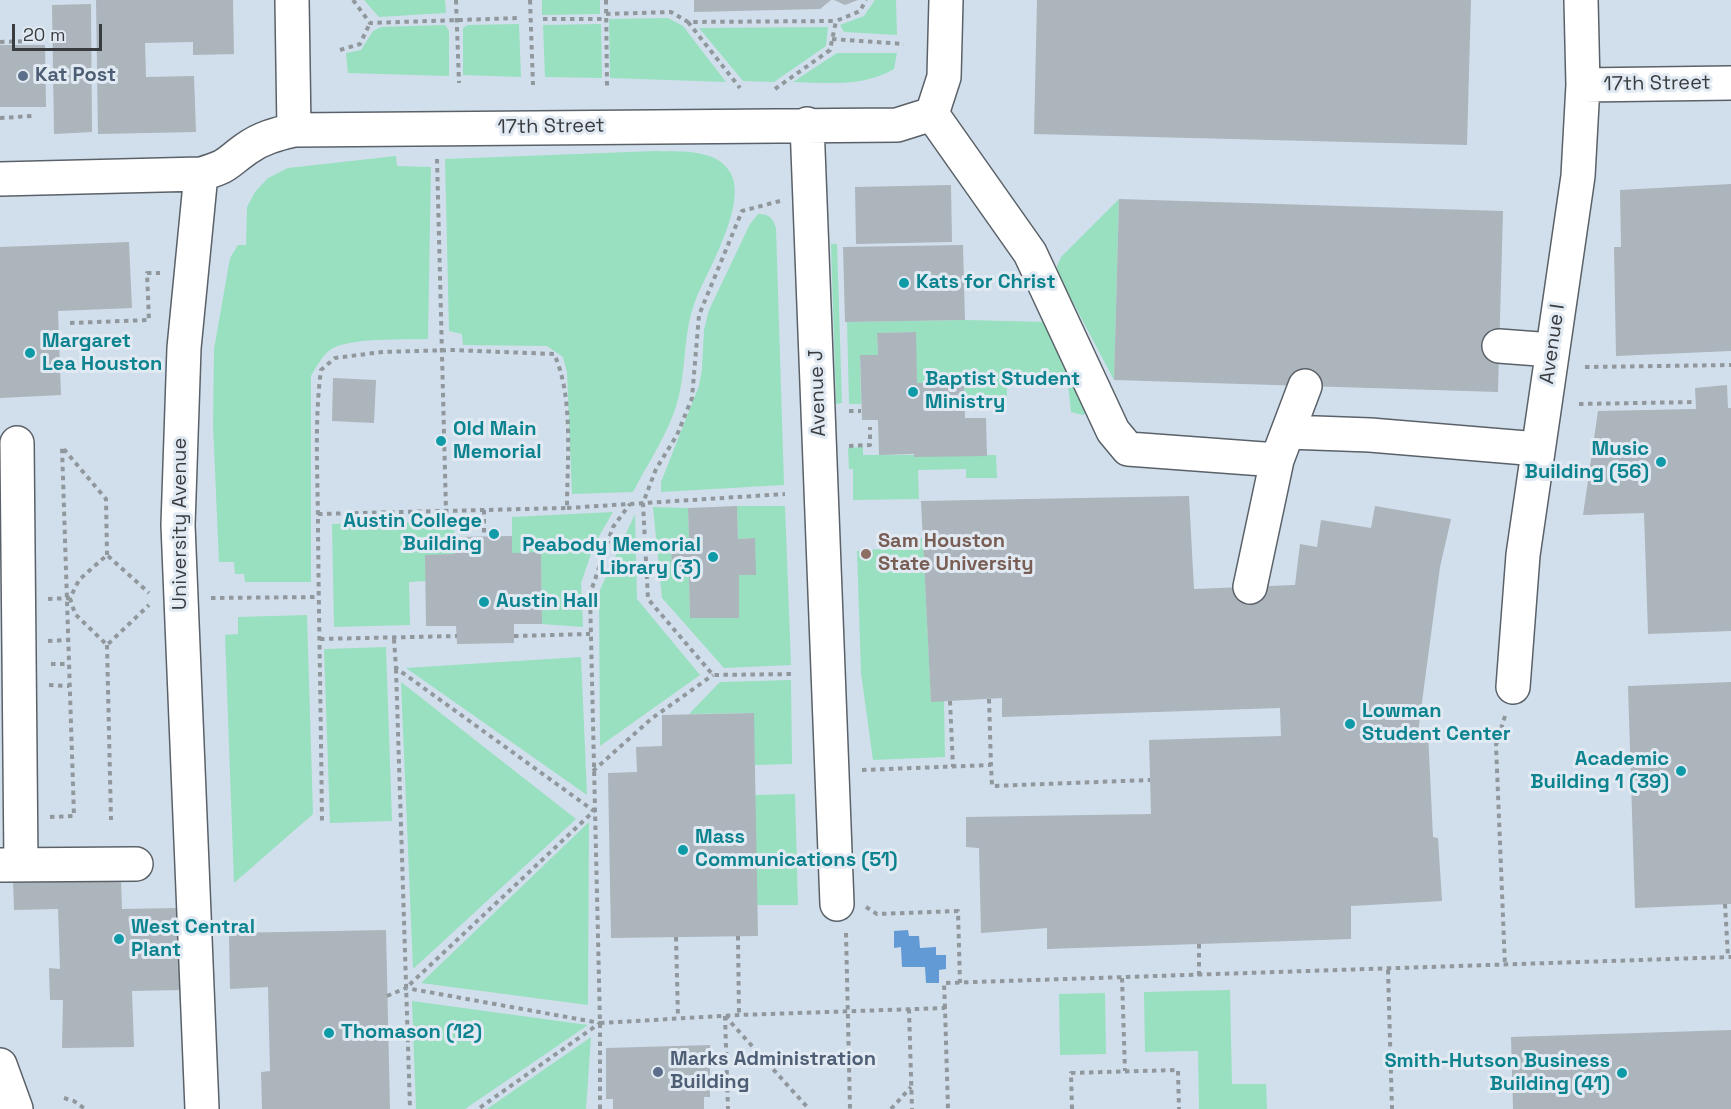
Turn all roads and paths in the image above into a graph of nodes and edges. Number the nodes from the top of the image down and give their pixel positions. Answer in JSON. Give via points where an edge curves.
{"nodes":[{"id":1,"x":292,"y":0,"type":"edge"},
{"id":2,"x":353,"y":0,"type":"edge"},
{"id":3,"x":456,"y":0,"type":"edge"},
{"id":4,"x":530,"y":0,"type":"edge"},
{"id":5,"x":606,"y":0,"type":"edge"},
{"id":6,"x":866,"y":0,"type":"edge"},
{"id":7,"x":946,"y":0,"type":"edge"},
{"id":8,"x":1581,"y":0,"type":"edge"},
{"id":9,"x":606,"y":16,"type":"junction"},
{"id":10,"x":519,"y":18,"type":"dead end"},
{"id":11,"x":543,"y":19,"type":"dead end"},
{"id":12,"x":457,"y":20,"type":"junction"},
{"id":13,"x":836,"y":21,"type":"junction"},
{"id":14,"x":688,"y":22,"type":"junction"},
{"id":15,"x":370,"y":23,"type":"junction"},
{"id":16,"x":832,"y":39,"type":"junction"},
{"id":17,"x":29,"y":41,"type":"dead end"},
{"id":18,"x":0,"y":42,"type":"edge"},
{"id":19,"x":904,"y":44,"type":"dead end"},
{"id":20,"x":340,"y":50,"type":"dead end"},
{"id":21,"x":459,"y":83,"type":"dead end"},
{"id":22,"x":1731,"y":83,"type":"edge"},
{"id":23,"x":532,"y":84,"type":"dead end"},
{"id":24,"x":1583,"y":85,"type":"junction"},
{"id":25,"x":607,"y":86,"type":"dead end"},
{"id":26,"x":740,"y":88,"type":"dead end"},
{"id":27,"x":775,"y":89,"type":"dead end"},
{"id":28,"x":932,"y":114,"type":"junction"},
{"id":29,"x":32,"y":116,"type":"dead end"},
{"id":30,"x":0,"y":118,"type":"edge"},
{"id":31,"x":807,"y":124,"type":"junction"},
{"id":32,"x":294,"y":130,"type":"junction"},
{"id":33,"x":436,"y":149,"type":"dead end"},
{"id":34,"x":201,"y":174,"type":"junction"},
{"id":35,"x":0,"y":179,"type":"edge"},
{"id":36,"x":783,"y":201,"type":"dead end"},
{"id":37,"x":161,"y":285,"type":"dead end"},
{"id":38,"x":70,"y":323,"type":"dead end"},
{"id":39,"x":1499,"y":346,"type":"dead end"},
{"id":40,"x":441,"y":350,"type":"junction"},
{"id":41,"x":1552,"y":350,"type":"junction"},
{"id":42,"x":1731,"y":365,"type":"edge"},
{"id":43,"x":1585,"y":367,"type":"dead end"},
{"id":44,"x":1305,"y":386,"type":"dead end"},
{"id":45,"x":1696,"y":402,"type":"dead end"},
{"id":46,"x":1579,"y":405,"type":"dead end"},
{"id":47,"x":870,"y":427,"type":"dead end"},
{"id":48,"x":17,"y":443,"type":"dead end"},
{"id":49,"x":845,"y":446,"type":"dead end"},
{"id":50,"x":1283,"y":446,"type":"junction"},
{"id":51,"x":1538,"y":449,"type":"junction"},
{"id":52,"x":786,"y":494,"type":"dead end"},
{"id":53,"x":643,"y":503,"type":"junction"},
{"id":54,"x":630,"y":504,"type":"junction"},
{"id":55,"x":567,"y":508,"type":"junction"},
{"id":56,"x":484,"y":510,"type":"junction"},
{"id":57,"x":446,"y":511,"type":"junction"},
{"id":58,"x":318,"y":514,"type":"junction"},
{"id":59,"x":484,"y":536,"type":"dead end"},
{"id":60,"x":107,"y":555,"type":"junction"},
{"id":61,"x":1250,"y":587,"type":"dead end"},
{"id":62,"x":319,"y":597,"type":"junction"},
{"id":63,"x":67,"y":598,"type":"junction"},
{"id":64,"x":207,"y":598,"type":"dead end"},
{"id":65,"x":41,"y":599,"type":"dead end"},
{"id":66,"x":590,"y":634,"type":"junction"},
{"id":67,"x":457,"y":636,"type":"dead end"},
{"id":68,"x":514,"y":636,"type":"dead end"},
{"id":69,"x":320,"y":639,"type":"junction"},
{"id":70,"x":394,"y":639,"type":"junction"},
{"id":71,"x":67,"y":640,"type":"junction"},
{"id":72,"x":42,"y":641,"type":"dead end"},
{"id":73,"x":107,"y":645,"type":"junction"},
{"id":74,"x":42,"y":664,"type":"dead end"},
{"id":75,"x":68,"y":664,"type":"junction"},
{"id":76,"x":396,"y":668,"type":"junction"},
{"id":77,"x":792,"y":674,"type":"dead end"},
{"id":78,"x":713,"y":675,"type":"junction"},
{"id":79,"x":43,"y":685,"type":"dead end"},
{"id":80,"x":69,"y":686,"type":"junction"},
{"id":81,"x":1513,"y":687,"type":"joint"},
{"id":82,"x":989,"y":699,"type":"dead end"},
{"id":83,"x":950,"y":701,"type":"dead end"},
{"id":84,"x":991,"y":765,"type":"junction"},
{"id":85,"x":953,"y":767,"type":"junction"},
{"id":86,"x":858,"y":770,"type":"dead end"},
{"id":87,"x":593,"y":771,"type":"junction"},
{"id":88,"x":1150,"y":780,"type":"dead end"},
{"id":89,"x":594,"y":811,"type":"junction"},
{"id":90,"x":44,"y":817,"type":"dead end"},
{"id":91,"x":111,"y":820,"type":"dead end"},
{"id":92,"x":322,"y":824,"type":"dead end"},
{"id":93,"x":136,"y":864,"type":"dead end"},
{"id":94,"x":10,"y":865,"type":"edge"},
{"id":95,"x":1725,"y":904,"type":"dead end"},
{"id":96,"x":849,"y":915,"type":"junction"},
{"id":97,"x":738,"y":936,"type":"dead end"},
{"id":98,"x":676,"y":937,"type":"dead end"},
{"id":99,"x":1199,"y":944,"type":"dead end"},
{"id":100,"x":1729,"y":957,"type":"edge"},
{"id":101,"x":1505,"y":966,"type":"junction"},
{"id":102,"x":1388,"y":970,"type":"junction"},
{"id":103,"x":1199,"y":976,"type":"junction"},
{"id":104,"x":1122,"y":978,"type":"junction"},
{"id":105,"x":960,"y":983,"type":"junction"},
{"id":106,"x":406,"y":988,"type":"junction"},
{"id":107,"x":387,"y":996,"type":"dead end"},
{"id":108,"x":945,"y":1008,"type":"junction"},
{"id":109,"x":909,"y":1009,"type":"junction"},
{"id":110,"x":847,"y":1011,"type":"junction"},
{"id":111,"x":725,"y":1015,"type":"junction"},
{"id":112,"x":739,"y":1015,"type":"junction"},
{"id":113,"x":678,"y":1018,"type":"junction"},
{"id":114,"x":600,"y":1023,"type":"junction"},
{"id":115,"x":0,"y":1065,"type":"edge"},
{"id":116,"x":1125,"y":1071,"type":"junction"},
{"id":117,"x":911,"y":1087,"type":"junction"},
{"id":118,"x":64,"y":1098,"type":"dead end"},
{"id":119,"x":16,"y":1109,"type":"edge"},
{"id":120,"x":86,"y":1109,"type":"edge"},
{"id":121,"x":202,"y":1109,"type":"edge"},
{"id":122,"x":410,"y":1109,"type":"edge"},
{"id":123,"x":478,"y":1109,"type":"edge"},
{"id":124,"x":600,"y":1109,"type":"edge"},
{"id":125,"x":728,"y":1109,"type":"edge"},
{"id":126,"x":810,"y":1109,"type":"edge"},
{"id":127,"x":850,"y":1109,"type":"edge"},
{"id":128,"x":891,"y":1109,"type":"edge"},
{"id":129,"x":912,"y":1109,"type":"edge"},
{"id":130,"x":948,"y":1109,"type":"edge"},
{"id":131,"x":1072,"y":1109,"type":"edge"},
{"id":132,"x":1179,"y":1109,"type":"edge"},
{"id":133,"x":1392,"y":1109,"type":"edge"}],
"edges":[{"from":1,"to":32,"type":"street"},
{"from":2,"to":15,"type":"path"},
{"from":3,"to":12,"type":"path"},
{"from":4,"to":23,"type":"path"},
{"from":5,"to":9,"type":"path"},
{"from":6,"to":13,"type":"path","via":[[860,11]]},
{"from":7,"to":28,"type":"street","via":[[944,77]]},
{"from":8,"to":24,"type":"street","name":"Avenue I"},
{"from":9,"to":11,"type":"path"},
{"from":9,"to":14,"type":"path","via":[[671,12]]},
{"from":9,"to":25,"type":"path"},
{"from":10,"to":12,"type":"path"},
{"from":12,"to":15,"type":"path"},
{"from":12,"to":21,"type":"path"},
{"from":13,"to":14,"type":"path"},
{"from":13,"to":16,"type":"path"},
{"from":14,"to":26,"type":"path"},
{"from":15,"to":20,"type":"path","via":[[360,44]]},
{"from":16,"to":19,"type":"path"},
{"from":16,"to":27,"type":"path","via":[[830,50]]},
{"from":17,"to":18,"type":"path"},
{"from":22,"to":24,"type":"street","name":"17th Street"},
{"from":24,"to":41,"type":"street","name":"Avenue I","via":[[1578,176]]},
{"from":28,"to":31,"type":"street","via":[[897,125]]},
{"from":28,"to":50,"type":"street","via":[[1030,253],[1113,431],[1128,449]]},
{"from":29,"to":30,"type":"path"},
{"from":31,"to":32,"type":"street","name":"17th Street"},
{"from":31,"to":96,"type":"street","name":"Avenue J"},
{"from":32,"to":34,"type":"street","via":[[268,136],[227,167]]},
{"from":33,"to":40,"type":"path"},
{"from":34,"to":35,"type":"street"},
{"from":34,"to":121,"type":"street","name":"University Avenue","via":[[184,348],[178,525]]},
{"from":36,"to":53,"type":"path","via":[[742,211],[699,315],[692,398]]},
{"from":37,"to":38,"type":"path","via":[[161,273],[147,273],[148,320]]},
{"from":39,"to":41,"type":"street"},
{"from":40,"to":55,"type":"path","via":[[554,354],[562,371],[566,409]]},
{"from":40,"to":57,"type":"path"},
{"from":40,"to":58,"type":"path","via":[[335,358],[321,370],[317,396]]},
{"from":41,"to":51,"type":"street","name":"Avenue I"},
{"from":42,"to":43,"type":"path"},
{"from":44,"to":50,"type":"street"},
{"from":45,"to":46,"type":"path"},
{"from":47,"to":49,"type":"path","via":[[870,445]]},
{"from":48,"to":94,"type":"street"},
{"from":50,"to":51,"type":"street","via":[[1370,435]]},
{"from":50,"to":61,"type":"street"},
{"from":51,"to":81,"type":"street","name":"Avenue I","via":[[1523,555]]},
{"from":52,"to":53,"type":"path"},
{"from":53,"to":54,"type":"path"},
{"from":53,"to":78,"type":"path","via":[[648,599]]},
{"from":54,"to":55,"type":"path"},
{"from":54,"to":66,"type":"path","via":[[613,527],[590,594]]},
{"from":55,"to":56,"type":"path"},
{"from":56,"to":57,"type":"path"},
{"from":56,"to":59,"type":"path"},
{"from":57,"to":58,"type":"path"},
{"from":58,"to":62,"type":"path"},
{"from":60,"to":63,"type":"path","via":[[79,580]]},
{"from":60,"to":63,"type":"path","via":[[106,499],[62,447]]},
{"from":60,"to":73,"type":"path","via":[[156,599]]},
{"from":62,"to":64,"type":"path"},
{"from":62,"to":69,"type":"path"},
{"from":63,"to":65,"type":"path"},
{"from":63,"to":71,"type":"path"},
{"from":63,"to":73,"type":"path","via":[[75,614]]},
{"from":66,"to":68,"type":"path"},
{"from":66,"to":87,"type":"path"},
{"from":67,"to":70,"type":"path"},
{"from":69,"to":70,"type":"path"},
{"from":69,"to":92,"type":"path"},
{"from":70,"to":76,"type":"path"},
{"from":71,"to":72,"type":"path"},
{"from":71,"to":75,"type":"path"},
{"from":73,"to":91,"type":"path"},
{"from":74,"to":75,"type":"path"},
{"from":75,"to":80,"type":"path"},
{"from":76,"to":89,"type":"path"},
{"from":76,"to":106,"type":"path"},
{"from":77,"to":78,"type":"path"},
{"from":78,"to":87,"type":"path","via":[[651,719]]},
{"from":79,"to":80,"type":"path"},
{"from":80,"to":90,"type":"path","via":[[74,816]]},
{"from":81,"to":101,"type":"path","via":[[1496,745]]},
{"from":82,"to":84,"type":"path"},
{"from":83,"to":85,"type":"path"},
{"from":84,"to":85,"type":"path"},
{"from":84,"to":88,"type":"path","via":[[992,786]]},
{"from":85,"to":86,"type":"path"},
{"from":87,"to":89,"type":"path"},
{"from":89,"to":106,"type":"path"},
{"from":89,"to":114,"type":"path"},
{"from":93,"to":94,"type":"street"},
{"from":95,"to":100,"type":"path"},
{"from":96,"to":105,"type":"path","via":[[864,906],[877,914],[958,911]]},
{"from":96,"to":110,"type":"path","via":[[844,935]]},
{"from":97,"to":112,"type":"path"},
{"from":98,"to":113,"type":"path"},
{"from":99,"to":103,"type":"path"},
{"from":100,"to":101,"type":"path"},
{"from":101,"to":102,"type":"path"},
{"from":102,"to":103,"type":"path"},
{"from":102,"to":133,"type":"path"},
{"from":103,"to":104,"type":"path"},
{"from":104,"to":105,"type":"path"},
{"from":104,"to":116,"type":"path"},
{"from":105,"to":108,"type":"path","via":[[944,983]]},
{"from":106,"to":107,"type":"path"},
{"from":106,"to":114,"type":"path"},
{"from":106,"to":122,"type":"path"},
{"from":108,"to":109,"type":"path"},
{"from":108,"to":130,"type":"path"},
{"from":109,"to":110,"type":"path"},
{"from":109,"to":117,"type":"path"},
{"from":110,"to":112,"type":"path"},
{"from":110,"to":127,"type":"path"},
{"from":111,"to":112,"type":"path"},
{"from":111,"to":113,"type":"path"},
{"from":111,"to":125,"type":"path"},
{"from":111,"to":126,"type":"path"},
{"from":113,"to":114,"type":"path"},
{"from":114,"to":123,"type":"path"},
{"from":114,"to":124,"type":"path"},
{"from":115,"to":119,"type":"street"},
{"from":116,"to":131,"type":"path","via":[[1071,1073]]},
{"from":116,"to":132,"type":"path","via":[[1178,1070]]},
{"from":117,"to":128,"type":"path"},
{"from":117,"to":129,"type":"path"},
{"from":118,"to":120,"type":"path"}]}
